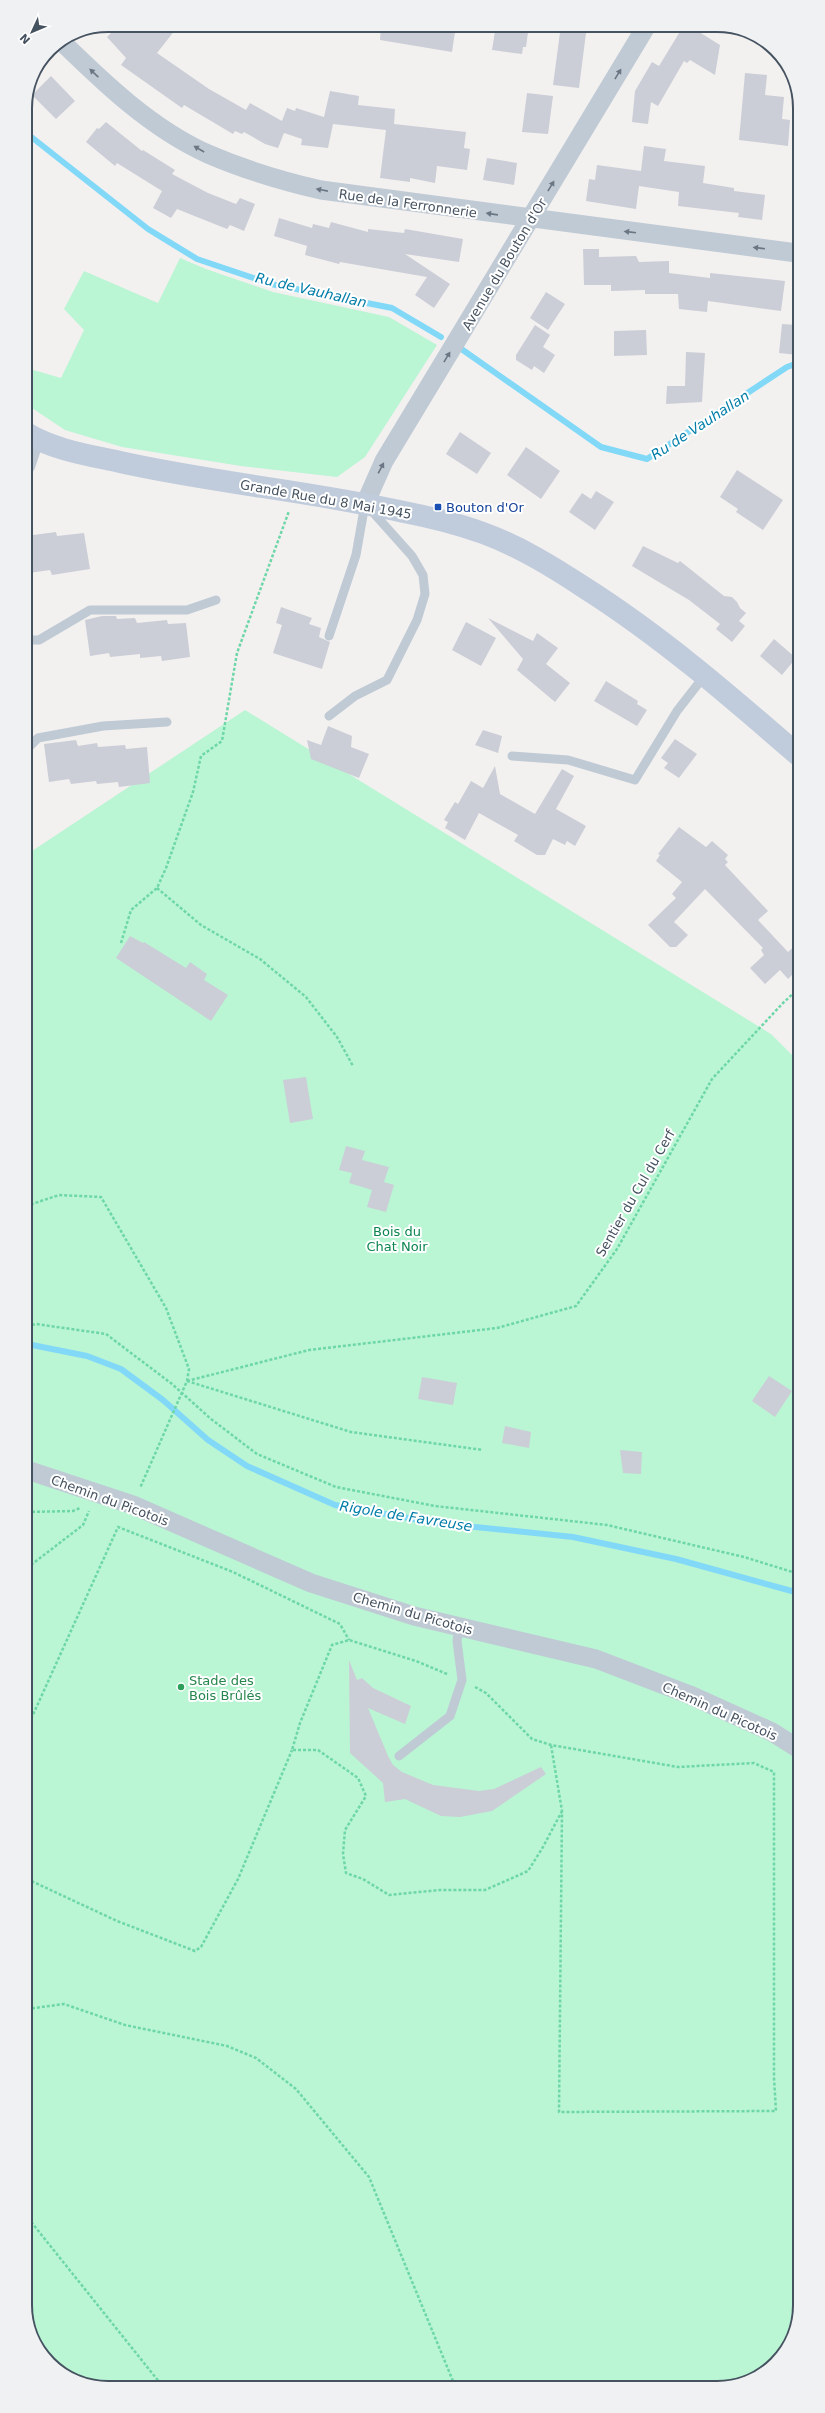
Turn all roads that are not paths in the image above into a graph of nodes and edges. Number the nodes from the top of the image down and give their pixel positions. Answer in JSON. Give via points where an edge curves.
{"nodes":[{"id":1,"x":642,"y":32,"type":"edge"},
{"id":2,"x":66,"y":45,"type":"edge"},
{"id":3,"x":531,"y":220,"type":"junction"},
{"id":4,"x":793,"y":253,"type":"edge"},
{"id":5,"x":32,"y":436,"type":"edge"},
{"id":6,"x":365,"y":504,"type":"junction"},
{"id":7,"x":216,"y":600,"type":"dead end"},
{"id":8,"x":329,"y":636,"type":"dead end"},
{"id":9,"x":32,"y":640,"type":"edge"},
{"id":10,"x":705,"y":674,"type":"junction"},
{"id":11,"x":329,"y":716,"type":"dead end"},
{"id":12,"x":167,"y":722,"type":"dead end"},
{"id":13,"x":32,"y":744,"type":"edge"},
{"id":14,"x":793,"y":751,"type":"edge"},
{"id":15,"x":512,"y":756,"type":"dead end"},
{"id":16,"x":32,"y":1472,"type":"edge"},
{"id":17,"x":459,"y":1627,"type":"junction"},
{"id":18,"x":793,"y":1745,"type":"edge"},
{"id":19,"x":398,"y":1756,"type":"dead end"}],
"edges":[{"from":3,"to":1,"type":"street","name":"Avenue du Bouton d'Or","one_way":true},
{"from":3,"to":2,"type":"street","name":"Rue de la Ferronnerie","one_way":true,"via":[[321,190],[265,176],[207,153],[157,124],[117,94]]},
{"from":4,"to":3,"type":"street","name":"Rue de la Ferronnerie","one_way":true},
{"from":6,"to":3,"type":"street","name":"Avenue du Bouton d'Or","one_way":true,"via":[[384,461]]},
{"from":5,"to":6,"type":"main road","name":"Grande Rue du 8 Mai 1945","via":[[75,452],[168,472]]},
{"from":6,"to":8,"type":"lane","via":[[356,555]]},
{"from":6,"to":10,"type":"main road","name":"Grande Rue du 8 Mai 1945","via":[[406,512],[483,533],[552,567],[625,613]]},
{"from":6,"to":11,"type":"lane","via":[[412,556],[423,575],[425,594],[417,620],[387,680],[354,696]]},
{"from":7,"to":9,"type":"lane","via":[[187,610],[90,610],[39,640]]},
{"from":10,"to":14,"type":"main road","name":"Grande Rue du 8 Mai 1945"},
{"from":10,"to":15,"type":"lane","via":[[678,711],[635,780],[568,760]]},
{"from":12,"to":13,"type":"lane","via":[[103,726],[38,738]]},
{"from":16,"to":17,"type":"street","name":"Chemin du Picotois","via":[[95,1498],[133,1505],[311,1583],[414,1616]]},
{"from":17,"to":18,"type":"street","name":"Chemin du Picotois","via":[[596,1659],[690,1695],[772,1732]]},
{"from":17,"to":19,"type":"lane","via":[[457,1641],[462,1680],[450,1716]]}]}
